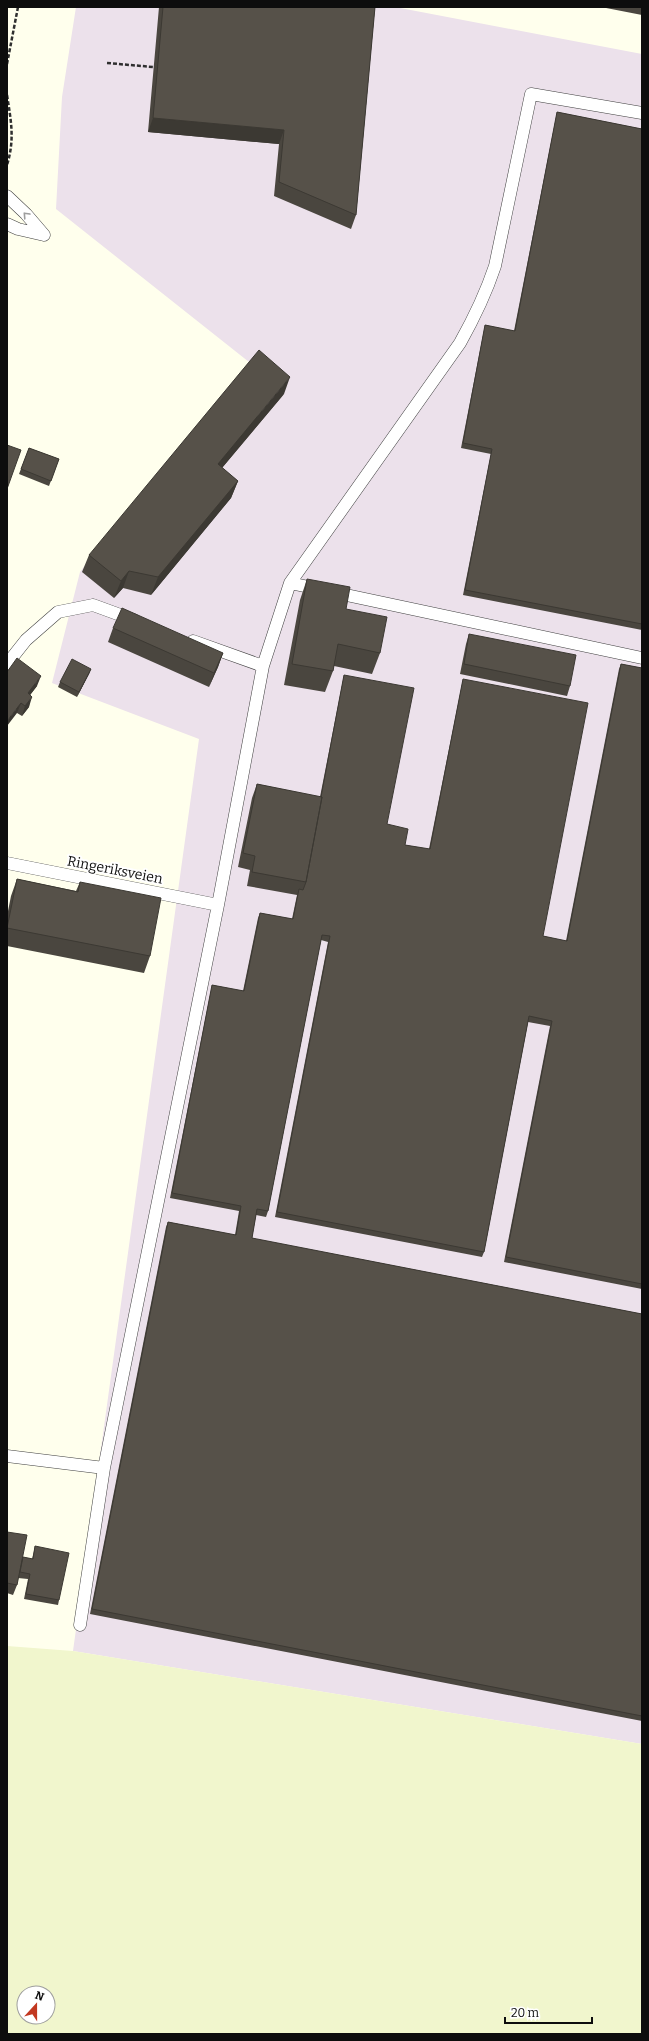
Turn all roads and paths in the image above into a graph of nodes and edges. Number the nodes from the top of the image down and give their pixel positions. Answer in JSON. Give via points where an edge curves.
{"nodes":[{"id":1,"x":18,"y":7,"type":"edge"},
{"id":2,"x":107,"y":63,"type":"dead end"},
{"id":3,"x":7,"y":64,"type":"edge"},
{"id":4,"x":153,"y":68,"type":"dead end"},
{"id":5,"x":7,"y":94,"type":"edge"},
{"id":6,"x":642,"y":113,"type":"edge"},
{"id":7,"x":7,"y":165,"type":"edge"},
{"id":8,"x":7,"y":196,"type":"edge"},
{"id":9,"x":7,"y":224,"type":"edge"},
{"id":10,"x":290,"y":583,"type":"junction"},
{"id":11,"x":145,"y":624,"type":"edge"},
{"id":12,"x":182,"y":637,"type":"edge"},
{"id":13,"x":642,"y":658,"type":"edge"},
{"id":14,"x":7,"y":664,"type":"edge"},
{"id":15,"x":264,"y":666,"type":"junction"},
{"id":16,"x":7,"y":864,"type":"edge"},
{"id":17,"x":218,"y":905,"type":"junction"},
{"id":18,"x":7,"y":1456,"type":"edge"},
{"id":19,"x":104,"y":1468,"type":"junction"},
{"id":20,"x":80,"y":1625,"type":"dead end"}],
"edges":[{"from":1,"to":3,"type":"path"},
{"from":2,"to":4,"type":"path"},
{"from":5,"to":7,"type":"path","via":[[12,148]]},
{"from":6,"to":10,"type":"lane","via":[[531,94],[495,266],[474,318],[460,343]]},
{"from":9,"to":8,"type":"lane","one_way":true,"via":[[44,235]]},
{"from":10,"to":13,"type":"lane"},
{"from":10,"to":15,"type":"lane"},
{"from":11,"to":14,"type":"lane","via":[[93,605],[58,612],[26,640]]},
{"from":12,"to":15,"type":"lane"},
{"from":15,"to":17,"type":"lane"},
{"from":16,"to":17,"type":"lane","name":"Ringeriksveien"},
{"from":17,"to":19,"type":"lane"},
{"from":18,"to":19,"type":"lane"},
{"from":19,"to":20,"type":"lane"}]}
